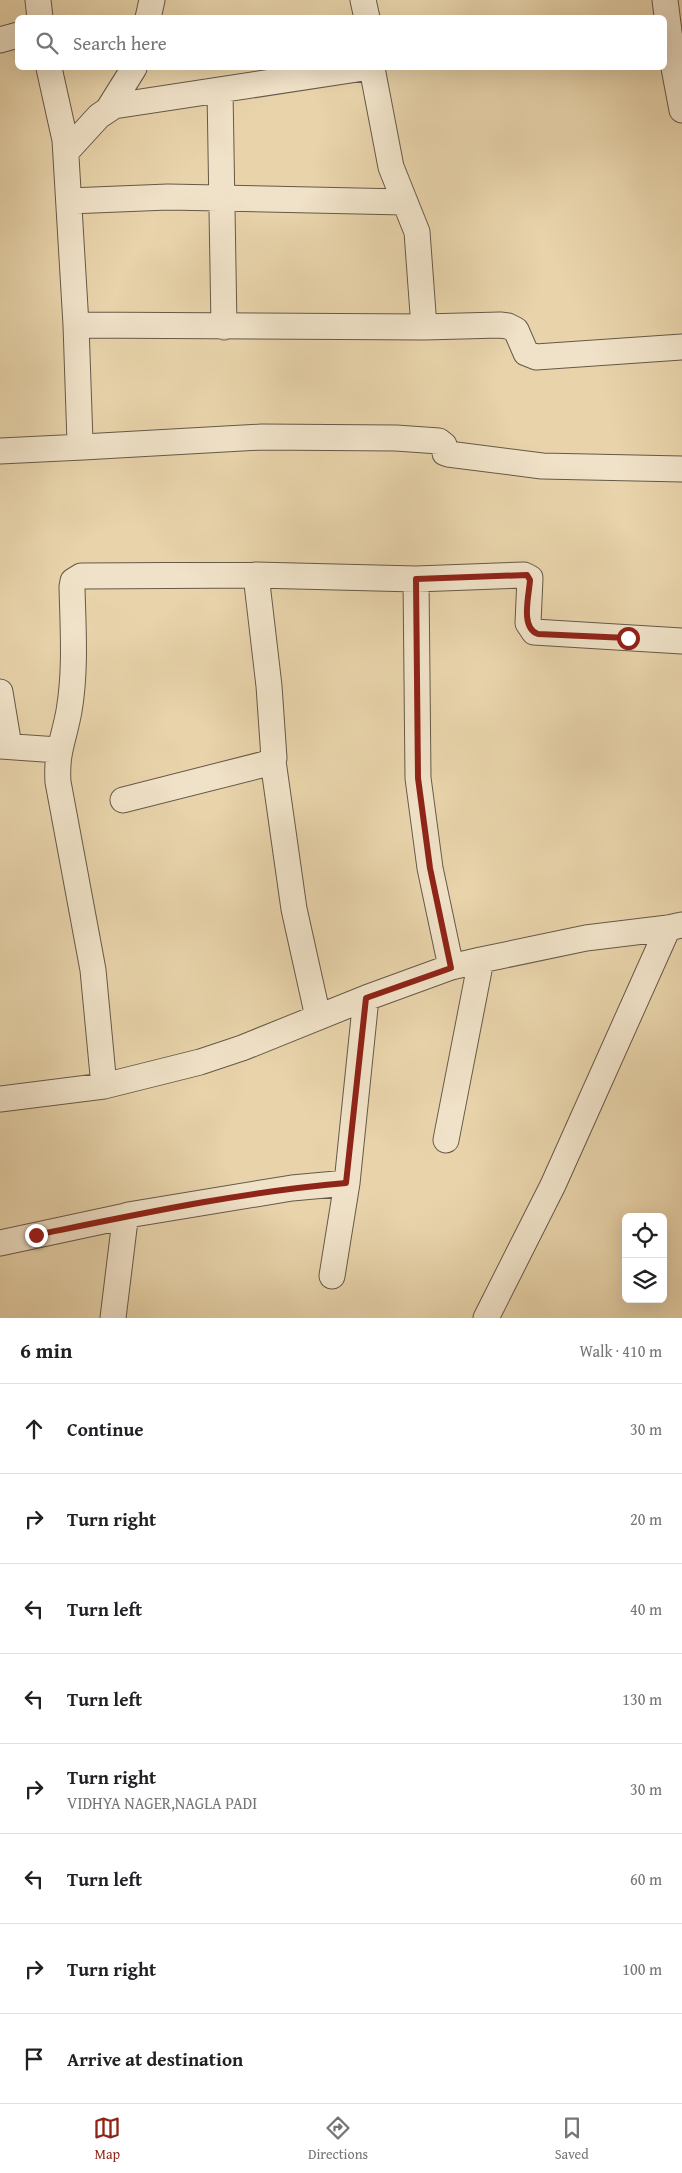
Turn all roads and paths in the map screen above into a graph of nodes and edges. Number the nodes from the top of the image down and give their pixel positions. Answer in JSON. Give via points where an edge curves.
{"nodes":[{"id":1,"x":38,"y":0,"type":"edge"},
{"id":2,"x":152,"y":0,"type":"edge"},
{"id":3,"x":363,"y":0,"type":"edge"},
{"id":4,"x":665,"y":0,"type":"edge"},
{"id":5,"x":40,"y":15,"type":"edge"},
{"id":6,"x":148,"y":15,"type":"edge"},
{"id":7,"x":366,"y":15,"type":"edge"},
{"id":8,"x":667,"y":15,"type":"edge"},
{"id":9,"x":667,"y":16,"type":"edge"},
{"id":10,"x":15,"y":36,"type":"edge"},
{"id":11,"x":0,"y":40,"type":"edge"},
{"id":12,"x":49,"y":70,"type":"edge"},
{"id":13,"x":133,"y":70,"type":"edge"},
{"id":14,"x":351,"y":70,"type":"edge"},
{"id":15,"x":372,"y":70,"type":"edge"},
{"id":16,"x":220,"y":91,"type":"junction"},
{"id":17,"x":109,"y":108,"type":"junction"},
{"id":18,"x":682,"y":110,"type":"edge"},
{"id":19,"x":66,"y":152,"type":"junction"},
{"id":20,"x":221,"y":198,"type":"junction"},
{"id":21,"x":69,"y":200,"type":"junction"},
{"id":22,"x":404,"y":202,"type":"junction"},
{"id":23,"x":76,"y":324,"type":"junction"},
{"id":24,"x":224,"y":327,"type":"junction"},
{"id":25,"x":424,"y":327,"type":"junction"},
{"id":26,"x":682,"y":347,"type":"edge"},
{"id":27,"x":83,"y":446,"type":"junction"},
{"id":28,"x":0,"y":451,"type":"edge"},
{"id":29,"x":682,"y":469,"type":"edge"},
{"id":30,"x":256,"y":575,"type":"junction"},
{"id":31,"x":416,"y":579,"type":"junction"},
{"id":32,"x":682,"y":641,"type":"edge"},
{"id":33,"x":0,"y":692,"type":"edge"},
{"id":34,"x":5,"y":746,"type":"edge"},
{"id":35,"x":58,"y":750,"type":"junction"},
{"id":36,"x":273,"y":760,"type":"junction"},
{"id":37,"x":123,"y":800,"type":"dead end"},
{"id":38,"x":675,"y":926,"type":"edge"},
{"id":39,"x":481,"y":960,"type":"junction"},
{"id":40,"x":451,"y":968,"type":"junction"},
{"id":41,"x":366,"y":998,"type":"junction"},
{"id":42,"x":318,"y":1017,"type":"junction"},
{"id":43,"x":104,"y":1086,"type":"junction"},
{"id":44,"x":0,"y":1099,"type":"edge"},
{"id":45,"x":446,"y":1140,"type":"dead end"},
{"id":46,"x":346,"y":1183,"type":"junction"},
{"id":47,"x":126,"y":1216,"type":"junction"},
{"id":48,"x":0,"y":1243,"type":"edge"},
{"id":49,"x":332,"y":1276,"type":"dead end"},
{"id":50,"x":113,"y":1318,"type":"edge"},
{"id":51,"x":486,"y":1318,"type":"edge"}],
"edges":[{"from":1,"to":5,"type":"street"},
{"from":2,"to":6,"type":"street"},
{"from":3,"to":7,"type":"street"},
{"from":4,"to":8,"type":"street"},
{"from":9,"to":18,"type":"street"},
{"from":10,"to":11,"type":"street"},
{"from":12,"to":19,"type":"street"},
{"from":13,"to":17,"type":"street"},
{"from":14,"to":16,"type":"street"},
{"from":15,"to":22,"type":"street","via":[[391,167]]},
{"from":16,"to":17,"type":"street"},
{"from":16,"to":20,"type":"street"},
{"from":17,"to":19,"type":"street"},
{"from":19,"to":21,"type":"street"},
{"from":20,"to":21,"type":"street"},
{"from":20,"to":22,"type":"street"},
{"from":20,"to":24,"type":"street"},
{"from":21,"to":23,"type":"street"},
{"from":22,"to":25,"type":"street","via":[[412,217],[419,247]]},
{"from":23,"to":24,"type":"street"},
{"from":23,"to":27,"type":"street","via":[[80,442]]},
{"from":24,"to":25,"type":"street"},
{"from":25,"to":26,"type":"street","via":[[508,326],[516,330],[527,355],[536,357]]},
{"from":27,"to":28,"type":"street"},
{"from":27,"to":29,"type":"street","via":[[262,437],[396,438],[439,441],[448,454],[520,465]]},
{"from":30,"to":31,"type":"street"},
{"from":30,"to":35,"type":"street","via":[[81,576],[75,579],[72,587],[74,644],[71,687]]},
{"from":30,"to":36,"type":"street"},
{"from":31,"to":32,"type":"street","via":[[527,575],[530,580],[528,623],[534,632]]},
{"from":31,"to":40,"type":"street","via":[[418,778],[430,868]]},
{"from":33,"to":34,"type":"street"},
{"from":34,"to":35,"type":"street"},
{"from":35,"to":43,"type":"street","via":[[58,782],[93,970]]},
{"from":36,"to":37,"type":"street"},
{"from":36,"to":42,"type":"street","via":[[294,909]]},
{"from":38,"to":39,"type":"street","via":[[586,938]]},
{"from":38,"to":51,"type":"street"},
{"from":39,"to":40,"type":"street"},
{"from":39,"to":45,"type":"street"},
{"from":40,"to":41,"type":"street"},
{"from":41,"to":42,"type":"street"},
{"from":41,"to":46,"type":"street"},
{"from":42,"to":43,"type":"street","via":[[227,1054]]},
{"from":43,"to":44,"type":"street"},
{"from":46,"to":47,"type":"street","via":[[292,1188]]},
{"from":46,"to":49,"type":"street"},
{"from":47,"to":48,"type":"street"},
{"from":47,"to":50,"type":"street"}]}
